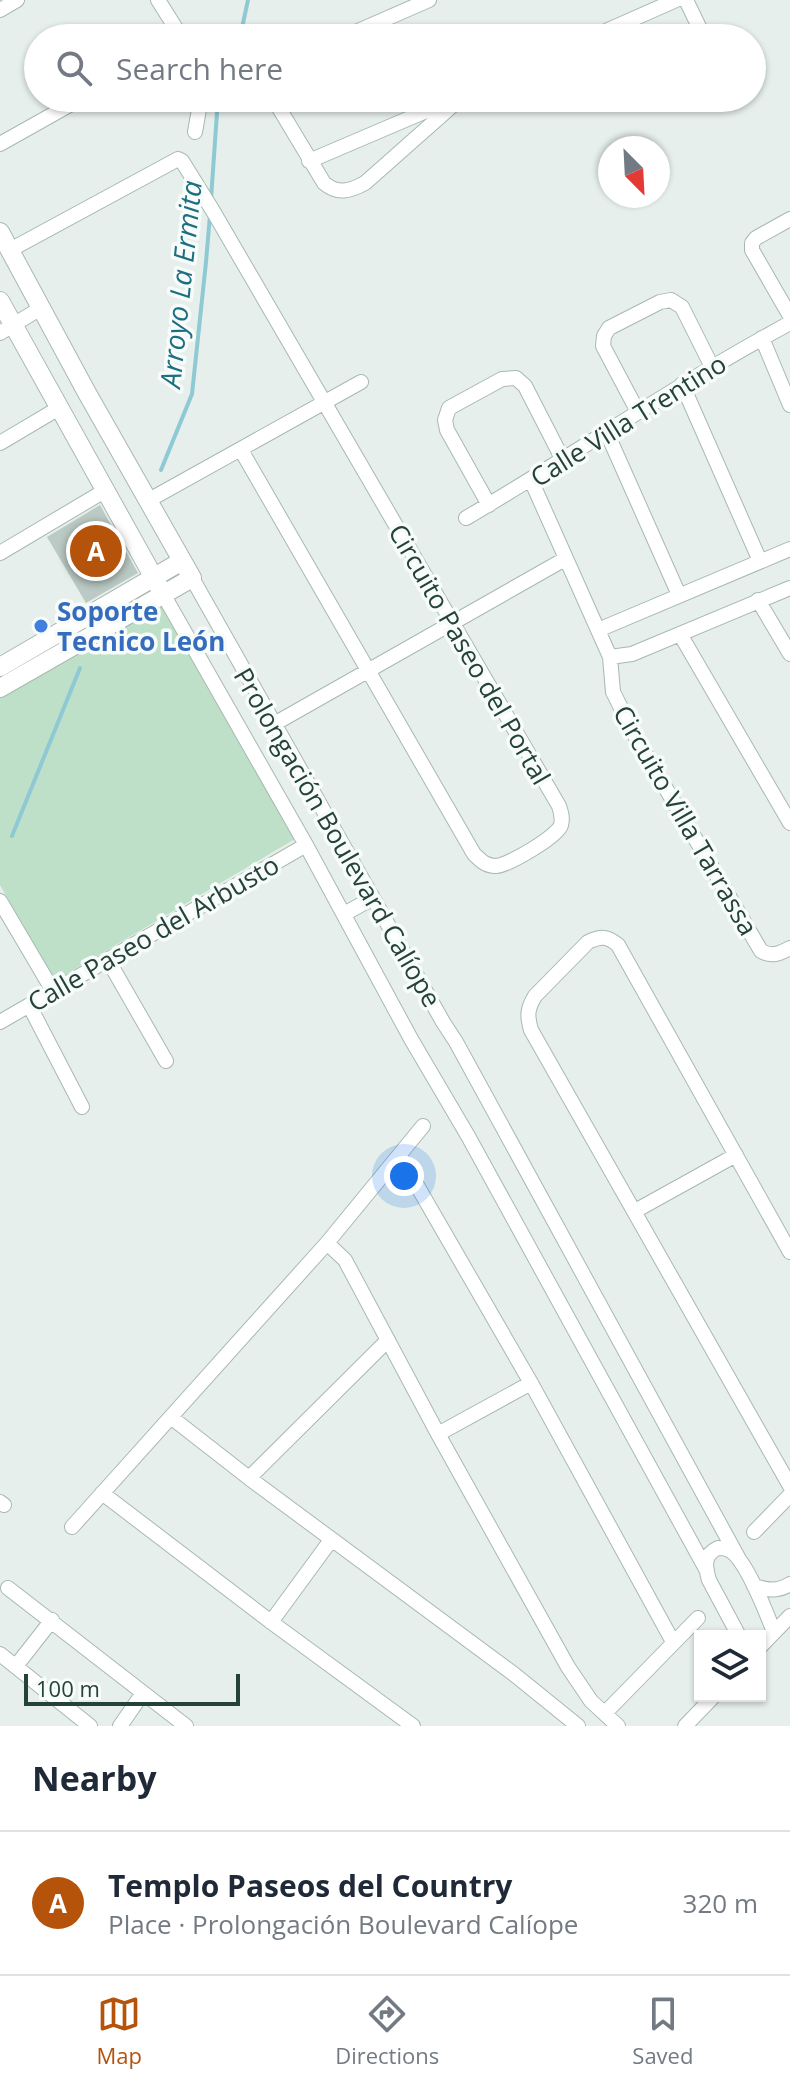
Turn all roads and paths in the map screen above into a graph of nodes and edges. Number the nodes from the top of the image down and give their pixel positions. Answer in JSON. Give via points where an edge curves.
{"nodes":[{"id":1,"x":17,"y":0,"type":"edge"},
{"id":2,"x":158,"y":0,"type":"edge"},
{"id":3,"x":429,"y":0,"type":"edge"},
{"id":4,"x":676,"y":0,"type":"edge"},
{"id":5,"x":686,"y":0,"type":"edge"},
{"id":6,"x":0,"y":10,"type":"edge"},
{"id":7,"x":173,"y":24,"type":"edge"},
{"id":8,"x":374,"y":24,"type":"edge"},
{"id":9,"x":622,"y":24,"type":"edge"},
{"id":10,"x":698,"y":24,"type":"edge"},
{"id":11,"x":57,"y":112,"type":"edge"},
{"id":12,"x":199,"y":112,"type":"edge"},
{"id":13,"x":281,"y":112,"type":"edge"},
{"id":14,"x":425,"y":112,"type":"edge"},
{"id":15,"x":443,"y":112,"type":"edge"},
{"id":16,"x":195,"y":132,"type":"dead end"},
{"id":17,"x":0,"y":144,"type":"edge"},
{"id":18,"x":309,"y":161,"type":"junction"},
{"id":19,"x":790,"y":219,"type":"edge"},
{"id":20,"x":0,"y":232,"type":"edge"},
{"id":21,"x":10,"y":250,"type":"junction"},
{"id":22,"x":0,"y":301,"type":"edge"},
{"id":23,"x":41,"y":308,"type":"junction"},
{"id":24,"x":790,"y":316,"type":"edge"},
{"id":25,"x":790,"y":323,"type":"edge"},
{"id":26,"x":6,"y":329,"type":"edge"},
{"id":27,"x":762,"y":338,"type":"junction"},
{"id":28,"x":712,"y":367,"type":"junction"},
{"id":29,"x":361,"y":382,"type":"dead end"},
{"id":30,"x":682,"y":384,"type":"junction"},
{"id":31,"x":324,"y":402,"type":"junction"},
{"id":32,"x":790,"y":405,"type":"edge"},
{"id":33,"x":59,"y":408,"type":"junction"},
{"id":34,"x":638,"y":412,"type":"junction"},
{"id":35,"x":607,"y":433,"type":"junction"},
{"id":36,"x":0,"y":443,"type":"edge"},
{"id":37,"x":241,"y":450,"type":"junction"},
{"id":38,"x":563,"y":460,"type":"junction"},
{"id":39,"x":531,"y":480,"type":"junction"},
{"id":40,"x":106,"y":490,"type":"junction"},
{"id":41,"x":149,"y":500,"type":"junction"},
{"id":42,"x":489,"y":505,"type":"junction"},
{"id":43,"x":466,"y":518,"type":"dead end"},
{"id":44,"x":790,"y":549,"type":"edge"},
{"id":45,"x":0,"y":553,"type":"edge"},
{"id":46,"x":565,"y":559,"type":"junction"},
{"id":47,"x":182,"y":561,"type":"junction"},
{"id":48,"x":760,"y":561,"type":"junction"},
{"id":49,"x":154,"y":577,"type":"junction"},
{"id":50,"x":192,"y":578,"type":"junction"},
{"id":51,"x":790,"y":588,"type":"edge"},
{"id":52,"x":163,"y":594,"type":"junction"},
{"id":53,"x":679,"y":595,"type":"junction"},
{"id":54,"x":758,"y":600,"type":"junction"},
{"id":55,"x":453,"y":624,"type":"junction"},
{"id":56,"x":598,"y":630,"type":"junction"},
{"id":57,"x":680,"y":634,"type":"junction"},
{"id":58,"x":790,"y":654,"type":"edge"},
{"id":59,"x":610,"y":657,"type":"junction"},
{"id":60,"x":0,"y":667,"type":"edge"},
{"id":61,"x":370,"y":671,"type":"junction"},
{"id":62,"x":0,"y":688,"type":"edge"},
{"id":63,"x":274,"y":724,"type":"junction"},
{"id":64,"x":790,"y":823,"type":"edge"},
{"id":65,"x":306,"y":845,"type":"junction"},
{"id":66,"x":373,"y":898,"type":"junction"},
{"id":67,"x":1,"y":904,"type":"edge"},
{"id":68,"x":344,"y":914,"type":"junction"},
{"id":69,"x":790,"y":948,"type":"edge"},
{"id":70,"x":108,"y":960,"type":"junction"},
{"id":71,"x":53,"y":991,"type":"junction"},
{"id":72,"x":29,"y":1005,"type":"junction"},
{"id":73,"x":0,"y":1022,"type":"edge"},
{"id":74,"x":166,"y":1061,"type":"dead end"},
{"id":75,"x":82,"y":1107,"type":"dead end"},
{"id":76,"x":423,"y":1126,"type":"dead end"},
{"id":77,"x":736,"y":1155,"type":"junction"},
{"id":78,"x":400,"y":1156,"type":"junction"},
{"id":79,"x":635,"y":1211,"type":"junction"},
{"id":80,"x":327,"y":1243,"type":"junction"},
{"id":81,"x":790,"y":1252,"type":"edge"},
{"id":82,"x":388,"y":1340,"type":"junction"},
{"id":83,"x":531,"y":1383,"type":"junction"},
{"id":84,"x":172,"y":1418,"type":"junction"},
{"id":85,"x":438,"y":1434,"type":"junction"},
{"id":86,"x":249,"y":1478,"type":"junction"},
{"id":87,"x":790,"y":1486,"type":"edge"},
{"id":88,"x":102,"y":1493,"type":"junction"},
{"id":89,"x":790,"y":1495,"type":"edge"},
{"id":90,"x":72,"y":1527,"type":"dead end"},
{"id":91,"x":754,"y":1532,"type":"dead end"},
{"id":92,"x":331,"y":1540,"type":"junction"},
{"id":93,"x":740,"y":1561,"type":"junction"},
{"id":94,"x":707,"y":1571,"type":"junction"},
{"id":95,"x":790,"y":1584,"type":"edge"},
{"id":96,"x":754,"y":1586,"type":"junction"},
{"id":97,"x":8,"y":1588,"type":"dead end"},
{"id":98,"x":790,"y":1616,"type":"edge"},
{"id":99,"x":698,"y":1618,"type":"dead end"},
{"id":100,"x":52,"y":1620,"type":"junction"},
{"id":101,"x":271,"y":1622,"type":"junction"},
{"id":102,"x":736,"y":1630,"type":"edge"},
{"id":103,"x":774,"y":1632,"type":"junction"},
{"id":104,"x":766,"y":1641,"type":"edge"},
{"id":105,"x":673,"y":1642,"type":"junction"},
{"id":106,"x":0,"y":1654,"type":"edge"},
{"id":107,"x":16,"y":1666,"type":"junction"},
{"id":108,"x":143,"y":1693,"type":"junction"},
{"id":109,"x":708,"y":1702,"type":"edge"},
{"id":110,"x":605,"y":1713,"type":"junction"},
{"id":111,"x":90,"y":1726,"type":"edge"},
{"id":112,"x":120,"y":1726,"type":"edge"},
{"id":113,"x":186,"y":1726,"type":"edge"},
{"id":114,"x":413,"y":1726,"type":"edge"},
{"id":115,"x":578,"y":1726,"type":"edge"},
{"id":116,"x":618,"y":1726,"type":"edge"},
{"id":117,"x":685,"y":1726,"type":"edge"}],
"edges":[{"from":1,"to":6,"type":"street"},
{"from":2,"to":7,"type":"street"},
{"from":3,"to":8,"type":"street"},
{"from":4,"to":9,"type":"street"},
{"from":5,"to":10,"type":"street"},
{"from":11,"to":17,"type":"street"},
{"from":12,"to":16,"type":"street"},
{"from":13,"to":18,"type":"street"},
{"from":14,"to":18,"type":"street"},
{"from":15,"to":18,"type":"street","via":[[351,190],[332,190]]},
{"from":19,"to":24,"type":"street","via":[[756,238],[752,250]]},
{"from":20,"to":21,"type":"street","name":"Prolongación Boulevard Calíope"},
{"from":21,"to":23,"type":"street","name":"Prolongación Boulevard Calíope"},
{"from":21,"to":31,"type":"street","name":"Circuito Paseo del Portal","via":[[178,159]]},
{"from":22,"to":26,"type":"street","name":"Prolongación Boulevard Calíope"},
{"from":23,"to":26,"type":"street"},
{"from":23,"to":41,"type":"street","name":"Prolongación Boulevard Calíope"},
{"from":25,"to":27,"type":"street","name":"Calle Villa Trentino"},
{"from":26,"to":33,"type":"street","name":"Prolongación Boulevard Calíope"},
{"from":27,"to":28,"type":"street","name":"Calle Villa Trentino"},
{"from":27,"to":32,"type":"street"},
{"from":28,"to":30,"type":"street","name":"Calle Villa Trentino"},
{"from":28,"to":34,"type":"street","via":[[682,307],[671,300],[609,328],[603,346]]},
{"from":29,"to":31,"type":"street"},
{"from":30,"to":34,"type":"street","name":"Calle Villa Trentino"},
{"from":30,"to":48,"type":"street"},
{"from":31,"to":37,"type":"street"},
{"from":31,"to":55,"type":"street","name":"Circuito Paseo del Portal"},
{"from":33,"to":36,"type":"street"},
{"from":33,"to":40,"type":"street","name":"Prolongación Boulevard Calíope"},
{"from":34,"to":35,"type":"street","name":"Calle Villa Trentino"},
{"from":35,"to":38,"type":"street","name":"Calle Villa Trentino"},
{"from":35,"to":53,"type":"street"},
{"from":37,"to":41,"type":"street"},
{"from":37,"to":61,"type":"street","name":"Circuito Paseo del Portal"},
{"from":38,"to":39,"type":"street","name":"Calle Villa Trentino"},
{"from":38,"to":42,"type":"street","via":[[516,378],[502,379],[449,408],[447,430]]},
{"from":39,"to":42,"type":"street","name":"Calle Villa Trentino"},
{"from":39,"to":46,"type":"street"},
{"from":40,"to":45,"type":"street"},
{"from":40,"to":49,"type":"street","name":"Prolongación Boulevard Calíope"},
{"from":41,"to":47,"type":"street","name":"Prolongación Boulevard Calíope"},
{"from":42,"to":43,"type":"street","name":"Calle Villa Trentino"},
{"from":44,"to":48,"type":"street"},
{"from":46,"to":55,"type":"street"},
{"from":46,"to":56,"type":"street"},
{"from":47,"to":49,"type":"street"},
{"from":47,"to":50,"type":"street","name":"Prolongación Boulevard Calíope"},
{"from":48,"to":53,"type":"street"},
{"from":49,"to":52,"type":"street","name":"Prolongación Boulevard Calíope"},
{"from":49,"to":60,"type":"street"},
{"from":50,"to":52,"type":"street"},
{"from":50,"to":63,"type":"street","name":"Prolongación Boulevard Calíope"},
{"from":51,"to":54,"type":"street"},
{"from":52,"to":62,"type":"street"},
{"from":52,"to":65,"type":"street","name":"Prolongación Boulevard Calíope"},
{"from":53,"to":56,"type":"street"},
{"from":54,"to":57,"type":"street"},
{"from":54,"to":58,"type":"street"},
{"from":55,"to":61,"type":"street"},
{"from":55,"to":61,"type":"street","name":"Circuito Paseo del Portal","via":[[562,816],[555,835],[505,864],[483,863],[474,854]]},
{"from":56,"to":59,"type":"street"},
{"from":57,"to":59,"type":"street","via":[[632,654]]},
{"from":57,"to":64,"type":"street"},
{"from":59,"to":69,"type":"street","name":"Circuito Villa Tarrassa","via":[[613,692],[634,734],[761,951],[777,955]]},
{"from":61,"to":63,"type":"street"},
{"from":63,"to":66,"type":"street","name":"Prolongación Boulevard Calíope"},
{"from":65,"to":68,"type":"street","name":"Prolongación Boulevard Calíope"},
{"from":65,"to":70,"type":"street","name":"Calle Paseo del Arbusto"},
{"from":66,"to":68,"type":"street"},
{"from":66,"to":93,"type":"street","name":"Prolongación Boulevard Calíope"},
{"from":67,"to":71,"type":"street"},
{"from":68,"to":94,"type":"street","name":"Prolongación Boulevard Calíope"},
{"from":70,"to":71,"type":"street","name":"Calle Paseo del Arbusto"},
{"from":70,"to":74,"type":"street"},
{"from":71,"to":72,"type":"street","name":"Calle Paseo del Arbusto"},
{"from":72,"to":73,"type":"street","name":"Calle Paseo del Arbusto"},
{"from":72,"to":75,"type":"street"},
{"from":76,"to":78,"type":"street"},
{"from":77,"to":79,"type":"street"},
{"from":77,"to":79,"type":"street","via":[[618,945],[599,936],[588,942],[535,996],[528,1017]]},
{"from":77,"to":81,"type":"street"},
{"from":78,"to":80,"type":"street"},
{"from":78,"to":83,"type":"street"},
{"from":79,"to":87,"type":"street"},
{"from":80,"to":82,"type":"street","via":[[345,1260]]},
{"from":80,"to":84,"type":"street"},
{"from":82,"to":85,"type":"street"},
{"from":82,"to":86,"type":"street"},
{"from":83,"to":85,"type":"street"},
{"from":83,"to":105,"type":"street"},
{"from":84,"to":86,"type":"street"},
{"from":84,"to":88,"type":"street"},
{"from":85,"to":110,"type":"street","via":[[581,1689]]},
{"from":86,"to":92,"type":"street"},
{"from":88,"to":90,"type":"street"},
{"from":88,"to":101,"type":"street"},
{"from":89,"to":91,"type":"street"},
{"from":92,"to":101,"type":"street"},
{"from":92,"to":115,"type":"street"},
{"from":93,"to":94,"type":"street","via":[[718,1548],[707,1557]]},
{"from":93,"to":96,"type":"street","name":"Prolongación Boulevard Calíope"},
{"from":94,"to":102,"type":"street","name":"Prolongación Boulevard Calíope"},
{"from":95,"to":96,"type":"street","via":[[768,1590]]},
{"from":96,"to":103,"type":"street","name":"Prolongación Boulevard Calíope"},
{"from":97,"to":100,"type":"street"},
{"from":98,"to":103,"type":"street"},
{"from":99,"to":105,"type":"street"},
{"from":100,"to":107,"type":"street"},
{"from":100,"to":108,"type":"street"},
{"from":101,"to":114,"type":"street"},
{"from":103,"to":104,"type":"street"},
{"from":105,"to":110,"type":"street"},
{"from":106,"to":107,"type":"street"},
{"from":107,"to":111,"type":"street"},
{"from":108,"to":112,"type":"street"},
{"from":108,"to":113,"type":"street"},
{"from":109,"to":117,"type":"street"},
{"from":110,"to":116,"type":"street"}]}
